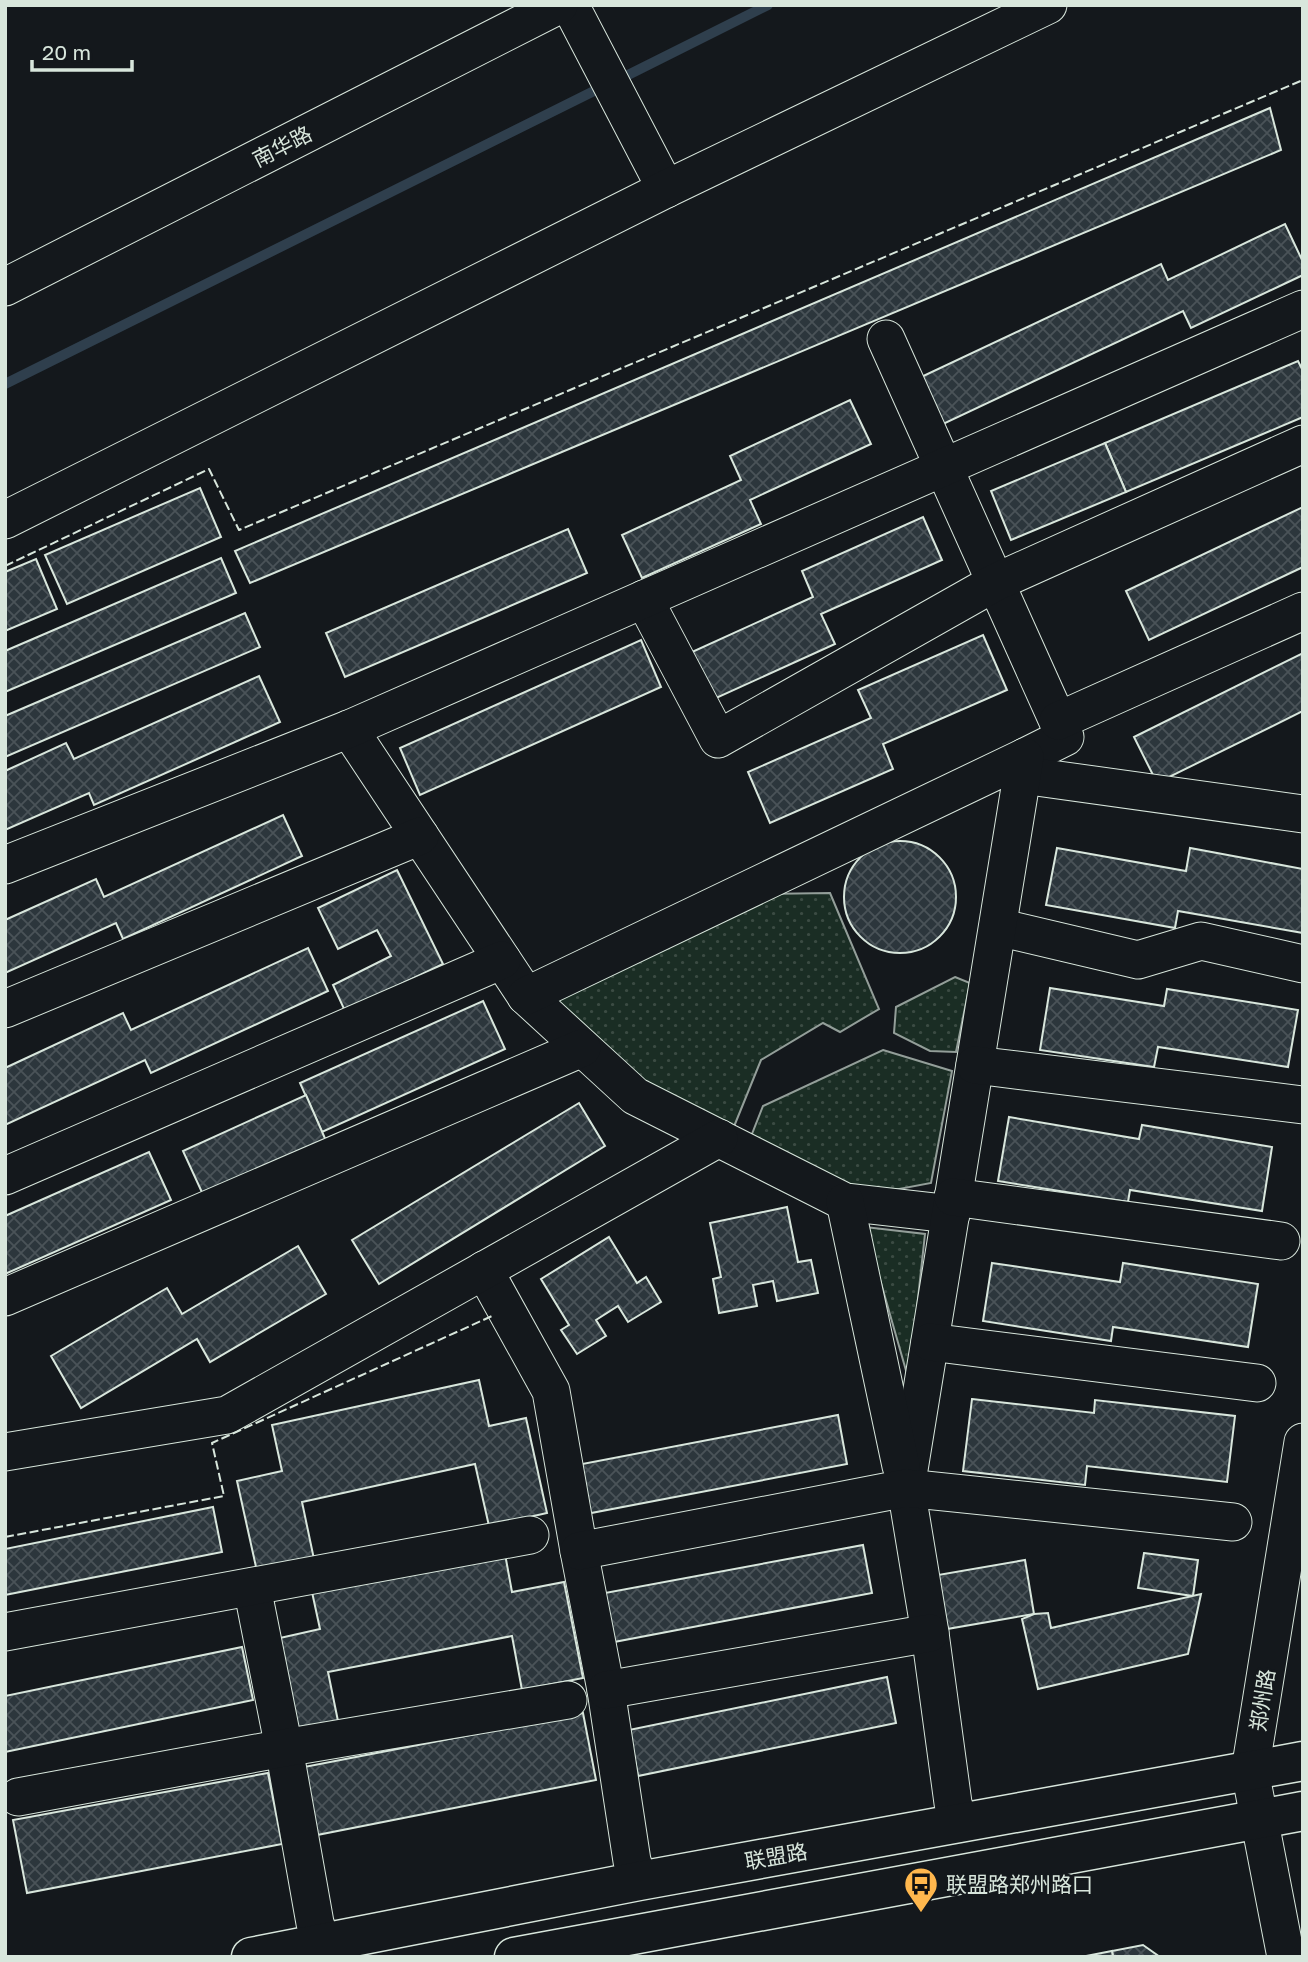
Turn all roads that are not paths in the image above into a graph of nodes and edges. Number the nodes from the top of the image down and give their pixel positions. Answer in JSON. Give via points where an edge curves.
{"nodes":[{"id":1,"x":559,"y":5,"type":"edge"},
{"id":2,"x":570,"y":5,"type":"edge"},
{"id":3,"x":1048,"y":5,"type":"edge"},
{"id":4,"x":666,"y":189,"type":"junction"},
{"id":5,"x":5,"y":287,"type":"edge"},
{"id":6,"x":1303,"y":309,"type":"edge"},
{"id":7,"x":887,"y":339,"type":"dead end"},
{"id":8,"x":1303,"y":444,"type":"edge"},
{"id":9,"x":944,"y":467,"type":"junction"},
{"id":10,"x":5,"y":520,"type":"edge"},
{"id":11,"x":996,"y":582,"type":"junction"},
{"id":12,"x":644,"y":598,"type":"junction"},
{"id":13,"x":1303,"y":611,"type":"edge"},
{"id":14,"x":1058,"y":721,"type":"junction"},
{"id":15,"x":349,"y":729,"type":"junction"},
{"id":16,"x":1024,"y":766,"type":"junction"},
{"id":17,"x":1303,"y":814,"type":"edge"},
{"id":18,"x":420,"y":836,"type":"junction"},
{"id":19,"x":5,"y":865,"type":"edge"},
{"id":20,"x":998,"y":927,"type":"junction"},
{"id":21,"x":502,"y":960,"type":"junction"},
{"id":22,"x":1303,"y":964,"type":"edge"},
{"id":23,"x":526,"y":996,"type":"junction"},
{"id":24,"x":5,"y":1009,"type":"edge"},
{"id":25,"x":582,"y":1048,"type":"junction"},
{"id":26,"x":975,"y":1065,"type":"junction"},
{"id":27,"x":1303,"y":1105,"type":"edge"},
{"id":28,"x":719,"y":1138,"type":"junction"},
{"id":29,"x":5,"y":1176,"type":"edge"},
{"id":30,"x":845,"y":1202,"type":"junction"},
{"id":31,"x":952,"y":1206,"type":"junction"},
{"id":32,"x":1281,"y":1241,"type":"dead end"},
{"id":33,"x":484,"y":1270,"type":"junction"},
{"id":34,"x":5,"y":1297,"type":"edge"},
{"id":35,"x":930,"y":1342,"type":"junction"},
{"id":36,"x":1257,"y":1383,"type":"dead end"},
{"id":37,"x":1303,"y":1442,"type":"edge"},
{"id":38,"x":5,"y":1452,"type":"edge"},
{"id":39,"x":906,"y":1488,"type":"junction"},
{"id":40,"x":1233,"y":1522,"type":"dead end"},
{"id":41,"x":530,"y":1535,"type":"dead end"},
{"id":42,"x":579,"y":1551,"type":"junction"},
{"id":43,"x":252,"y":1587,"type":"junction"},
{"id":44,"x":5,"y":1632,"type":"edge"},
{"id":45,"x":930,"y":1633,"type":"junction"},
{"id":46,"x":606,"y":1690,"type":"junction"},
{"id":47,"x":568,"y":1700,"type":"dead end"},
{"id":48,"x":284,"y":1748,"type":"junction"},
{"id":49,"x":1303,"y":1761,"type":"edge"},
{"id":50,"x":1250,"y":1771,"type":"junction"},
{"id":51,"x":18,"y":1797,"type":"dead end"},
{"id":52,"x":1303,"y":1811,"type":"edge"},
{"id":53,"x":1259,"y":1819,"type":"junction"},
{"id":54,"x":959,"y":1823,"type":"junction"},
{"id":55,"x":639,"y":1881,"type":"junction"},
{"id":56,"x":322,"y":1944,"type":"junction"},
{"id":57,"x":251,"y":1957,"type":"edge"},
{"id":58,"x":514,"y":1957,"type":"edge"},
{"id":59,"x":1286,"y":1957,"type":"edge"}],
"edges":[{"from":1,"to":5,"type":"street","name":"南华路"},
{"from":2,"to":4,"type":"street"},
{"from":3,"to":4,"type":"street"},
{"from":4,"to":10,"type":"street"},
{"from":6,"to":9,"type":"street"},
{"from":7,"to":9,"type":"street"},
{"from":8,"to":11,"type":"street"},
{"from":9,"to":11,"type":"street"},
{"from":9,"to":12,"type":"street"},
{"from":11,"to":12,"type":"street","via":[[718,739]]},
{"from":11,"to":14,"type":"street"},
{"from":12,"to":15,"type":"street"},
{"from":13,"to":14,"type":"street"},
{"from":14,"to":16,"type":"street","via":[[1065,737]]},
{"from":15,"to":18,"type":"street"},
{"from":15,"to":19,"type":"street"},
{"from":16,"to":17,"type":"street"},
{"from":16,"to":20,"type":"street"},
{"from":16,"to":23,"type":"street"},
{"from":18,"to":21,"type":"street"},
{"from":18,"to":24,"type":"street"},
{"from":20,"to":22,"type":"street","via":[[1138,960],[1201,941]]},
{"from":20,"to":26,"type":"street"},
{"from":21,"to":23,"type":"street"},
{"from":21,"to":29,"type":"street"},
{"from":23,"to":25,"type":"street"},
{"from":25,"to":28,"type":"street","via":[[635,1096]]},
{"from":25,"to":34,"type":"street"},
{"from":26,"to":27,"type":"street"},
{"from":26,"to":31,"type":"street"},
{"from":28,"to":30,"type":"street"},
{"from":28,"to":33,"type":"street"},
{"from":30,"to":31,"type":"street"},
{"from":30,"to":39,"type":"street"},
{"from":31,"to":32,"type":"street"},
{"from":31,"to":35,"type":"street"},
{"from":33,"to":38,"type":"street","via":[[228,1415]]},
{"from":33,"to":42,"type":"street","via":[[551,1391]]},
{"from":35,"to":36,"type":"street"},
{"from":35,"to":39,"type":"street"},
{"from":37,"to":50,"type":"street","name":"郑州路"},
{"from":39,"to":40,"type":"street"},
{"from":39,"to":42,"type":"street"},
{"from":39,"to":45,"type":"street"},
{"from":41,"to":43,"type":"street"},
{"from":42,"to":46,"type":"street"},
{"from":43,"to":44,"type":"street"},
{"from":43,"to":48,"type":"street"},
{"from":45,"to":46,"type":"street"},
{"from":45,"to":54,"type":"street"},
{"from":46,"to":55,"type":"street"},
{"from":47,"to":48,"type":"street"},
{"from":48,"to":51,"type":"street"},
{"from":48,"to":56,"type":"street"},
{"from":49,"to":50,"type":"main road","name":"联盟路"},
{"from":50,"to":53,"type":"street","name":"郑州路"},
{"from":50,"to":54,"type":"main road","name":"联盟路"},
{"from":52,"to":53,"type":"main road"},
{"from":53,"to":58,"type":"main road"},
{"from":53,"to":59,"type":"street","name":"郑州路"},
{"from":54,"to":55,"type":"main road","name":"联盟路"},
{"from":55,"to":56,"type":"main road","name":"联盟路"},
{"from":56,"to":57,"type":"main road","name":"联盟路"}]}
